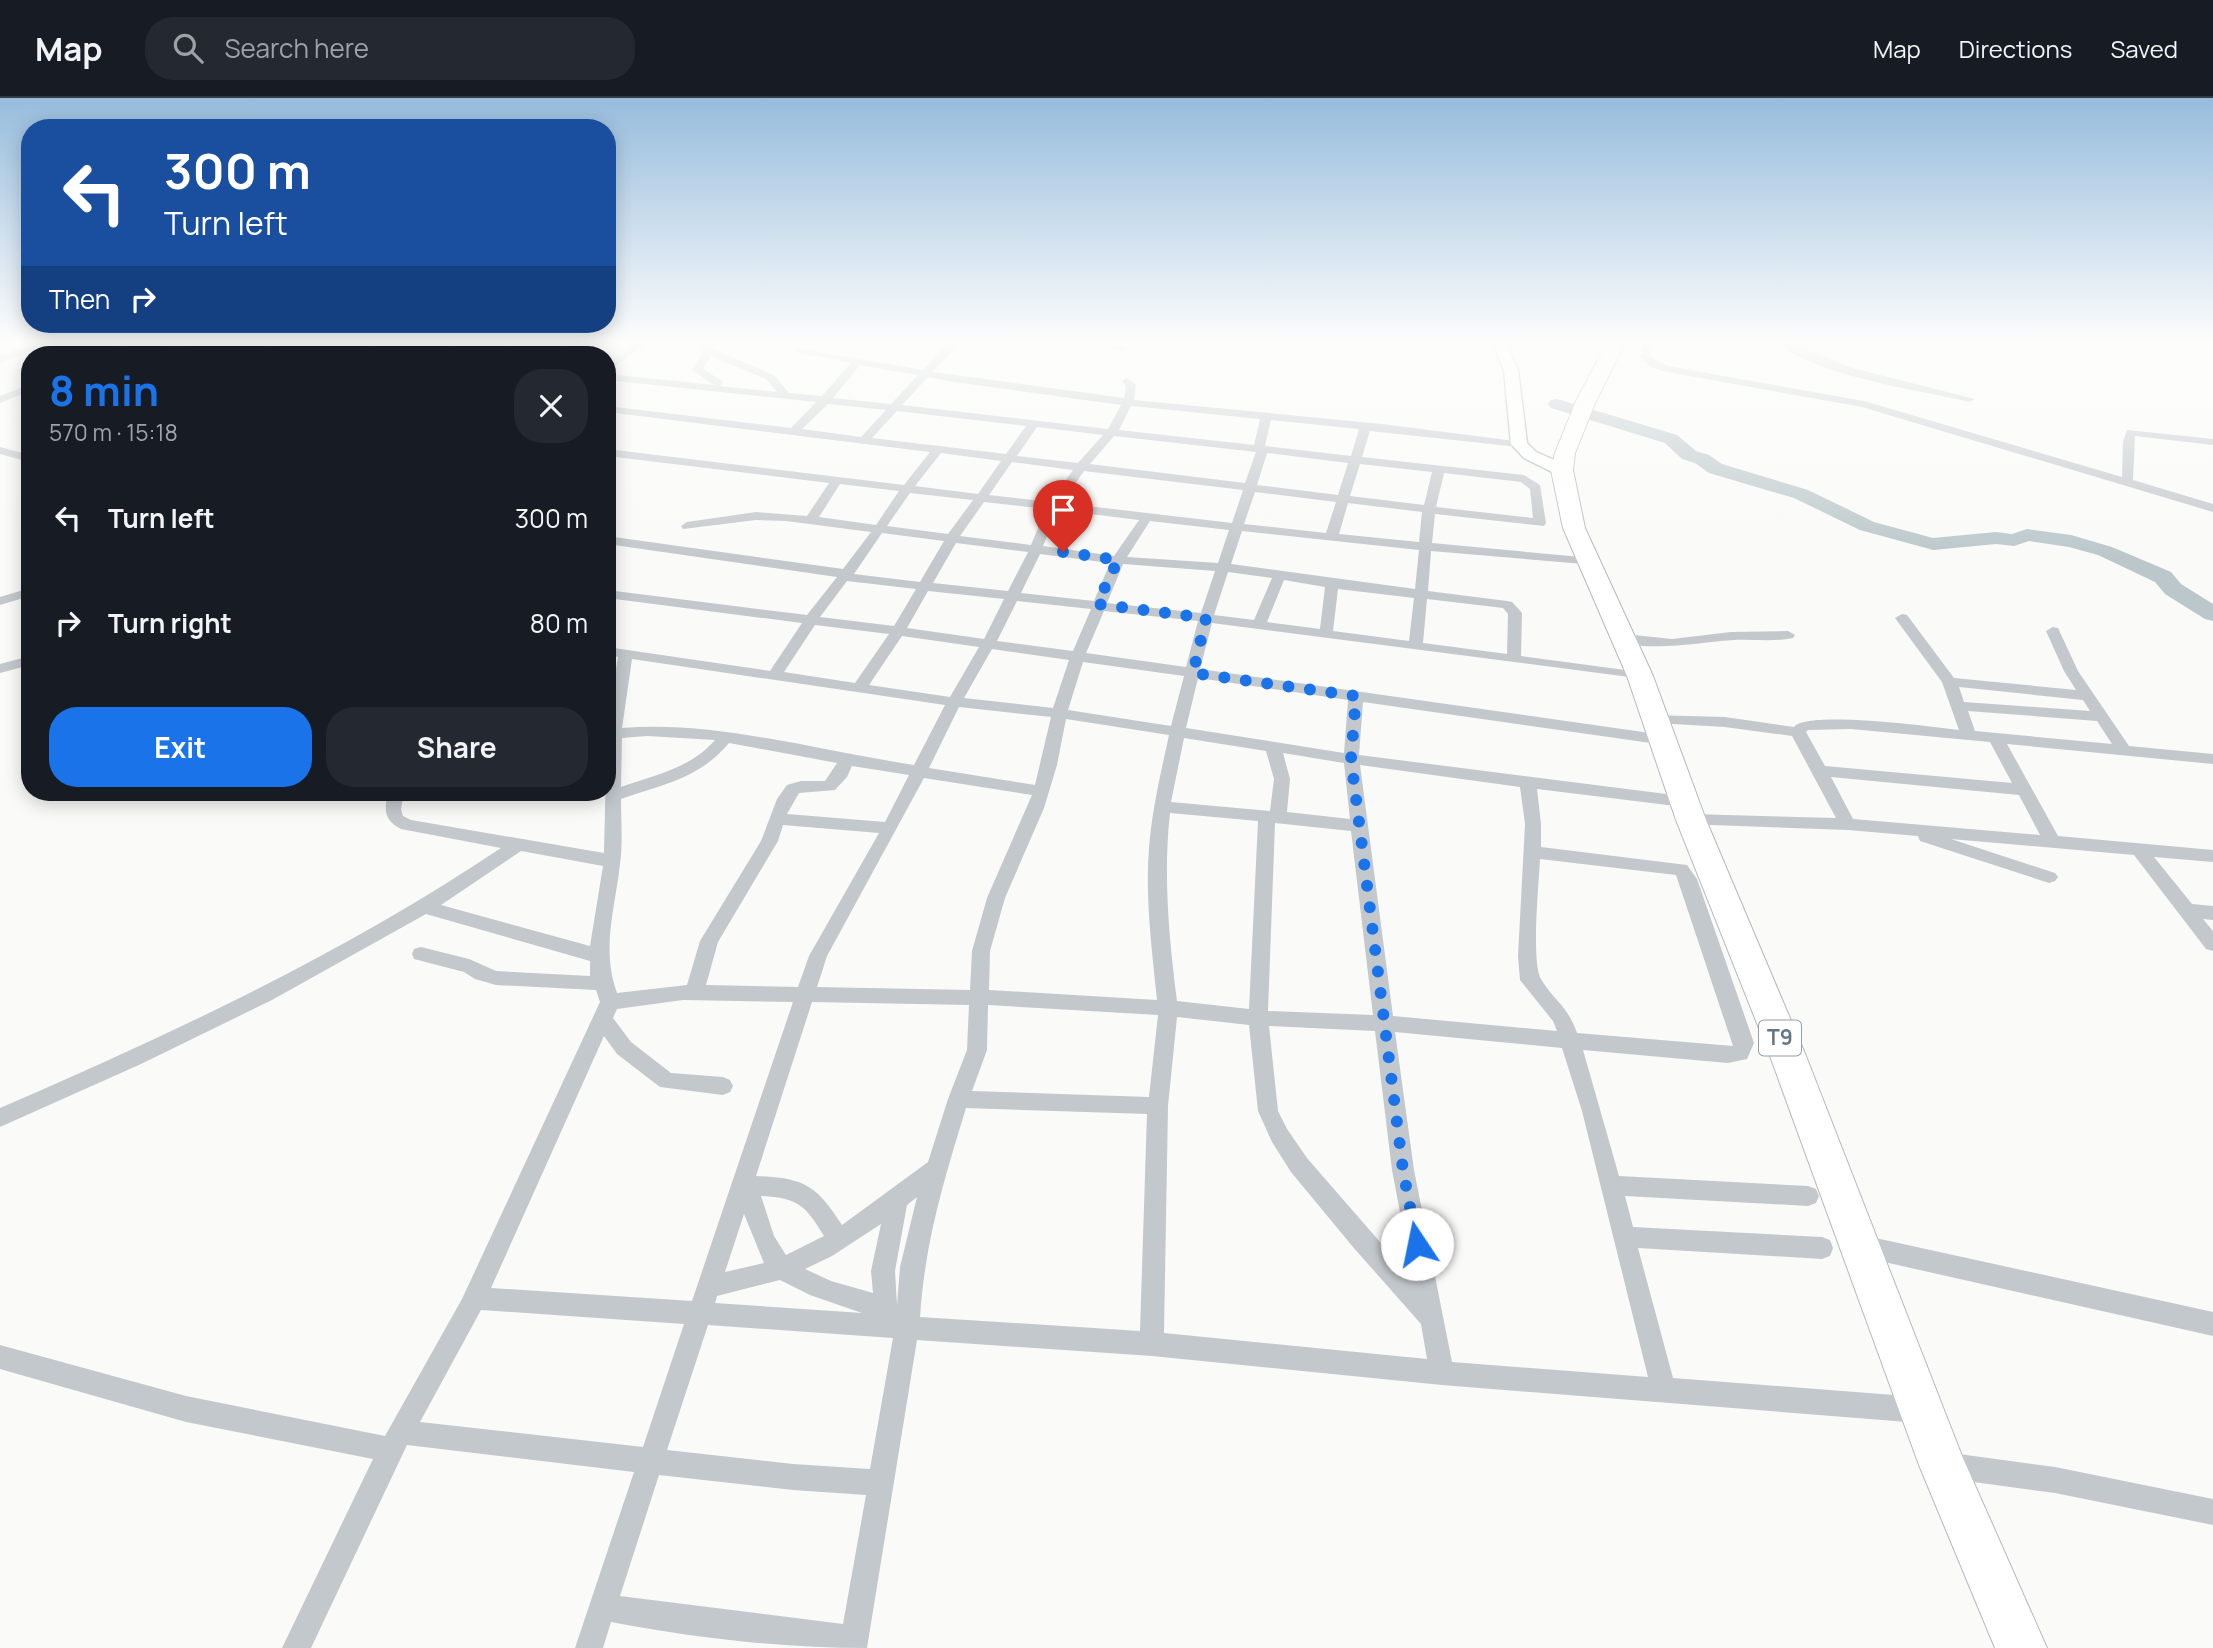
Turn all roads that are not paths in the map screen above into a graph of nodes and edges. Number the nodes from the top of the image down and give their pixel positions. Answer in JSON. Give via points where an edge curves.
{"nodes":[{"id":1,"x":640,"y":413,"type":"edge"},
{"id":2,"x":812,"y":413,"type":"edge"},
{"id":3,"x":887,"y":413,"type":"edge"},
{"id":4,"x":949,"y":413,"type":"edge"},
{"id":5,"x":1122,"y":413,"type":"edge"},
{"id":6,"x":1248,"y":413,"type":"edge"},
{"id":7,"x":1516,"y":413,"type":"edge"},
{"id":8,"x":1580,"y":413,"type":"edge"},
{"id":9,"x":1896,"y":413,"type":"edge"},
{"id":10,"x":1266,"y":415,"type":"junction"},
{"id":11,"x":1034,"y":423,"type":"junction"},
{"id":12,"x":1370,"y":426,"type":"junction"},
{"id":13,"x":1112,"y":432,"type":"junction"},
{"id":14,"x":792,"y":433,"type":"junction"},
{"id":15,"x":864,"y":440,"type":"junction"},
{"id":16,"x":2213,"y":442,"type":"edge"},
{"id":17,"x":1519,"y":444,"type":"junction"},
{"id":18,"x":1261,"y":449,"type":"junction"},
{"id":19,"x":0,"y":450,"type":"edge"},
{"id":20,"x":938,"y":450,"type":"junction"},
{"id":21,"x":616,"y":453,"type":"edge"},
{"id":22,"x":21,"y":456,"type":"edge"},
{"id":23,"x":1010,"y":460,"type":"junction"},
{"id":24,"x":1354,"y":460,"type":"junction"},
{"id":25,"x":1081,"y":467,"type":"junction"},
{"id":26,"x":1439,"y":468,"type":"junction"},
{"id":27,"x":1562,"y":470,"type":"junction"},
{"id":28,"x":836,"y":481,"type":"junction"},
{"id":29,"x":2127,"y":481,"type":"junction"},
{"id":30,"x":1252,"y":487,"type":"junction"},
{"id":31,"x":906,"y":490,"type":"junction"},
{"id":32,"x":979,"y":498,"type":"junction"},
{"id":33,"x":1345,"y":499,"type":"junction"},
{"id":34,"x":1053,"y":507,"type":"junction"},
{"id":35,"x":2213,"y":508,"type":"edge"},
{"id":36,"x":1429,"y":509,"type":"junction"},
{"id":37,"x":1147,"y":517,"type":"junction"},
{"id":38,"x":811,"y":520,"type":"junction"},
{"id":39,"x":687,"y":526,"type":"dead end"},
{"id":40,"x":1239,"y":526,"type":"junction"},
{"id":41,"x":880,"y":528,"type":"junction"},
{"id":42,"x":952,"y":538,"type":"junction"},
{"id":43,"x":1331,"y":538,"type":"junction"},
{"id":44,"x":616,"y":542,"type":"edge"},
{"id":45,"x":1036,"y":549,"type":"junction"},
{"id":46,"x":1426,"y":549,"type":"junction"},
{"id":47,"x":1118,"y":560,"type":"junction"},
{"id":48,"x":1591,"y":562,"type":"junction"},
{"id":49,"x":1225,"y":568,"type":"junction"},
{"id":50,"x":845,"y":575,"type":"junction"},
{"id":51,"x":1279,"y":576,"type":"junction"},
{"id":52,"x":1332,"y":584,"type":"junction"},
{"id":53,"x":925,"y":586,"type":"junction"},
{"id":54,"x":21,"y":595,"type":"edge"},
{"id":55,"x":616,"y":595,"type":"edge"},
{"id":56,"x":1419,"y":595,"type":"junction"},
{"id":57,"x":1013,"y":596,"type":"junction"},
{"id":58,"x":0,"y":601,"type":"edge"},
{"id":59,"x":1097,"y":604,"type":"junction"},
{"id":60,"x":1206,"y":618,"type":"junction"},
{"id":61,"x":1902,"y":618,"type":"dead end"},
{"id":62,"x":811,"y":620,"type":"junction"},
{"id":63,"x":1259,"y":625,"type":"junction"},
{"id":64,"x":898,"y":631,"type":"junction"},
{"id":65,"x":2053,"y":631,"type":"dead end"},
{"id":66,"x":1325,"y":634,"type":"junction"},
{"id":67,"x":1788,"y":635,"type":"dead end"},
{"id":68,"x":1624,"y":638,"type":"junction"},
{"id":69,"x":988,"y":644,"type":"junction"},
{"id":70,"x":1416,"y":646,"type":"junction"},
{"id":71,"x":616,"y":653,"type":"edge"},
{"id":72,"x":1077,"y":656,"type":"junction"},
{"id":73,"x":1514,"y":659,"type":"junction"},
{"id":74,"x":21,"y":663,"type":"edge"},
{"id":75,"x":0,"y":670,"type":"edge"},
{"id":76,"x":1193,"y":673,"type":"junction"},
{"id":77,"x":774,"y":676,"type":"junction"},
{"id":78,"x":1640,"y":676,"type":"junction"},
{"id":79,"x":1949,"y":682,"type":"junction"},
{"id":80,"x":859,"y":688,"type":"junction"},
{"id":81,"x":1356,"y":696,"type":"junction"},
{"id":82,"x":2088,"y":696,"type":"junction"},
{"id":83,"x":954,"y":702,"type":"junction"},
{"id":84,"x":1961,"y":706,"type":"junction"},
{"id":85,"x":1059,"y":713,"type":"junction"},
{"id":86,"x":2102,"y":718,"type":"junction"},
{"id":87,"x":1660,"y":729,"type":"junction"},
{"id":88,"x":1798,"y":732,"type":"junction"},
{"id":89,"x":1177,"y":733,"type":"junction"},
{"id":90,"x":616,"y":734,"type":"edge"},
{"id":91,"x":1970,"y":737,"type":"junction"},
{"id":92,"x":725,"y":738,"type":"junction"},
{"id":93,"x":1996,"y":739,"type":"junction"},
{"id":94,"x":1273,"y":747,"type":"junction"},
{"id":95,"x":2123,"y":749,"type":"junction"},
{"id":96,"x":2213,"y":758,"type":"edge"},
{"id":97,"x":1351,"y":759,"type":"junction"},
{"id":98,"x":846,"y":760,"type":"junction"},
{"id":99,"x":919,"y":771,"type":"junction"},
{"id":100,"x":1819,"y":771,"type":"junction"},
{"id":101,"x":1528,"y":783,"type":"junction"},
{"id":102,"x":2024,"y":790,"type":"junction"},
{"id":103,"x":1041,"y":791,"type":"junction"},
{"id":104,"x":616,"y":795,"type":"edge"},
{"id":105,"x":394,"y":801,"type":"edge"},
{"id":106,"x":612,"y":801,"type":"edge"},
{"id":107,"x":1162,"y":807,"type":"junction"},
{"id":108,"x":1688,"y":810,"type":"junction"},
{"id":109,"x":1273,"y":817,"type":"junction"},
{"id":110,"x":777,"y":820,"type":"junction"},
{"id":111,"x":1848,"y":824,"type":"junction"},
{"id":112,"x":1360,"y":826,"type":"junction"},
{"id":113,"x":890,"y":828,"type":"junction"},
{"id":114,"x":1898,"y":828,"type":"junction"},
{"id":115,"x":2052,"y":841,"type":"junction"},
{"id":116,"x":516,"y":846,"type":"junction"},
{"id":117,"x":2139,"y":850,"type":"junction"},
{"id":118,"x":1532,"y":852,"type":"junction"},
{"id":119,"x":2213,"y":856,"type":"edge"},
{"id":120,"x":612,"y":861,"type":"junction"},
{"id":121,"x":2049,"y":877,"type":"dead end"},
{"id":122,"x":426,"y":907,"type":"junction"},
{"id":123,"x":2186,"y":910,"type":"junction"},
{"id":124,"x":2213,"y":914,"type":"edge"},
{"id":125,"x":2213,"y":944,"type":"edge"},
{"id":126,"x":421,"y":954,"type":"dead end"},
{"id":127,"x":599,"y":956,"type":"junction"},
{"id":128,"x":694,"y":992,"type":"junction"},
{"id":129,"x":804,"y":996,"type":"junction"},
{"id":130,"x":980,"y":998,"type":"junction"},
{"id":131,"x":605,"y":1001,"type":"junction"},
{"id":132,"x":1168,"y":1008,"type":"junction"},
{"id":133,"x":1258,"y":1018,"type":"junction"},
{"id":134,"x":1384,"y":1023,"type":"junction"},
{"id":135,"x":1570,"y":1040,"type":"junction"},
{"id":136,"x":723,"y":1086,"type":"dead end"},
{"id":137,"x":958,"y":1099,"type":"junction"},
{"id":138,"x":1158,"y":1106,"type":"junction"},
{"id":139,"x":0,"y":1118,"type":"edge"},
{"id":140,"x":937,"y":1168,"type":"junction"},
{"id":141,"x":746,"y":1182,"type":"junction"},
{"id":142,"x":1610,"y":1185,"type":"junction"},
{"id":143,"x":1808,"y":1196,"type":"dead end"},
{"id":144,"x":897,"y":1199,"type":"junction"},
{"id":145,"x":1623,"y":1237,"type":"junction"},
{"id":146,"x":839,"y":1239,"type":"junction"},
{"id":147,"x":1862,"y":1246,"type":"junction"},
{"id":148,"x":1822,"y":1248,"type":"dead end"},
{"id":149,"x":782,"y":1268,"type":"junction"},
{"id":150,"x":708,"y":1287,"type":"junction"},
{"id":151,"x":474,"y":1298,"type":"junction"},
{"id":152,"x":699,"y":1313,"type":"junction"},
{"id":153,"x":1432,"y":1319,"type":"junction"},
{"id":154,"x":893,"y":1320,"type":"junction"},
{"id":155,"x":2213,"y":1324,"type":"edge"},
{"id":156,"x":1152,"y":1344,"type":"junction"},
{"id":157,"x":0,"y":1357,"type":"edge"},
{"id":158,"x":1442,"y":1373,"type":"junction"},
{"id":159,"x":1663,"y":1389,"type":"junction"},
{"id":160,"x":1920,"y":1410,"type":"junction"},
{"id":161,"x":396,"y":1441,"type":"junction"},
{"id":162,"x":651,"y":1460,"type":"junction"},
{"id":163,"x":1942,"y":1465,"type":"junction"},
{"id":164,"x":880,"y":1483,"type":"junction"},
{"id":165,"x":2213,"y":1512,"type":"edge"},
{"id":166,"x":603,"y":1607,"type":"junction"},
{"id":167,"x":853,"y":1644,"type":"edge"},
{"id":168,"x":296,"y":1648,"type":"edge"},
{"id":169,"x":589,"y":1648,"type":"edge"},
{"id":170,"x":2021,"y":1648,"type":"edge"}],
"edges":[{"from":1,"to":14,"type":"street"},
{"from":2,"to":14,"type":"street"},
{"from":3,"to":15,"type":"street"},
{"from":4,"to":11,"type":"street"},
{"from":5,"to":13,"type":"street"},
{"from":6,"to":10,"type":"street"},
{"from":7,"to":17,"type":"main road"},
{"from":8,"to":27,"type":"highway","number":"T9"},
{"from":9,"to":29,"type":"street"},
{"from":10,"to":12,"type":"street"},
{"from":10,"to":18,"type":"street"},
{"from":11,"to":13,"type":"street"},
{"from":11,"to":23,"type":"street"},
{"from":12,"to":17,"type":"street"},
{"from":12,"to":24,"type":"street","via":[[1365,428]]},
{"from":13,"to":18,"type":"street"},
{"from":13,"to":25,"type":"street"},
{"from":14,"to":15,"type":"street"},
{"from":15,"to":20,"type":"street"},
{"from":16,"to":29,"type":"street","via":[[2132,432]]},
{"from":17,"to":27,"type":"main road","via":[[1530,456]]},
{"from":18,"to":24,"type":"street"},
{"from":18,"to":30,"type":"street"},
{"from":19,"to":22,"type":"street"},
{"from":20,"to":23,"type":"street"},
{"from":20,"to":31,"type":"street"},
{"from":21,"to":28,"type":"street"},
{"from":23,"to":25,"type":"street"},
{"from":23,"to":32,"type":"street"},
{"from":24,"to":26,"type":"street"},
{"from":24,"to":33,"type":"street"},
{"from":25,"to":30,"type":"street"},
{"from":25,"to":34,"type":"street"},
{"from":26,"to":36,"type":"street"},
{"from":26,"to":36,"type":"street","via":[[1524,479],[1536,488],[1540,523]]},
{"from":27,"to":48,"type":"highway","number":"T9","via":[[1574,528]]},
{"from":28,"to":31,"type":"street"},
{"from":28,"to":38,"type":"street"},
{"from":29,"to":35,"type":"street"},
{"from":30,"to":33,"type":"street"},
{"from":30,"to":40,"type":"street"},
{"from":31,"to":32,"type":"street"},
{"from":31,"to":41,"type":"street"},
{"from":32,"to":34,"type":"street"},
{"from":32,"to":42,"type":"street"},
{"from":33,"to":36,"type":"street"},
{"from":33,"to":43,"type":"street"},
{"from":34,"to":37,"type":"street"},
{"from":34,"to":45,"type":"street"},
{"from":36,"to":46,"type":"street"},
{"from":37,"to":40,"type":"street"},
{"from":37,"to":47,"type":"street"},
{"from":38,"to":39,"type":"street","via":[[756,516]]},
{"from":38,"to":41,"type":"street"},
{"from":40,"to":43,"type":"street"},
{"from":40,"to":49,"type":"street"},
{"from":41,"to":42,"type":"street"},
{"from":41,"to":50,"type":"street"},
{"from":42,"to":45,"type":"street"},
{"from":42,"to":53,"type":"street"},
{"from":43,"to":46,"type":"street"},
{"from":44,"to":50,"type":"street"},
{"from":45,"to":47,"type":"street"},
{"from":45,"to":57,"type":"street"},
{"from":46,"to":48,"type":"street"},
{"from":46,"to":56,"type":"street"},
{"from":47,"to":49,"type":"street"},
{"from":47,"to":59,"type":"street"},
{"from":48,"to":68,"type":"highway","number":"T9"},
{"from":49,"to":51,"type":"street"},
{"from":49,"to":60,"type":"street"},
{"from":50,"to":53,"type":"street"},
{"from":50,"to":62,"type":"street"},
{"from":51,"to":52,"type":"street"},
{"from":51,"to":63,"type":"street"},
{"from":52,"to":56,"type":"street"},
{"from":52,"to":66,"type":"street"},
{"from":53,"to":57,"type":"street"},
{"from":53,"to":64,"type":"street"},
{"from":54,"to":58,"type":"street"},
{"from":55,"to":62,"type":"street"},
{"from":56,"to":70,"type":"street"},
{"from":56,"to":73,"type":"street","via":[[1513,609]]},
{"from":57,"to":59,"type":"street"},
{"from":57,"to":69,"type":"street"},
{"from":59,"to":60,"type":"street"},
{"from":59,"to":72,"type":"street"},
{"from":60,"to":63,"type":"street"},
{"from":60,"to":76,"type":"street"},
{"from":61,"to":79,"type":"street"},
{"from":62,"to":64,"type":"street"},
{"from":62,"to":77,"type":"street"},
{"from":63,"to":66,"type":"street"},
{"from":64,"to":69,"type":"street"},
{"from":64,"to":80,"type":"street"},
{"from":65,"to":82,"type":"street"},
{"from":66,"to":70,"type":"street"},
{"from":67,"to":68,"type":"street","via":[[1672,643]]},
{"from":68,"to":78,"type":"highway","number":"T9"},
{"from":69,"to":72,"type":"street"},
{"from":69,"to":83,"type":"street"},
{"from":70,"to":73,"type":"street"},
{"from":71,"to":77,"type":"street"},
{"from":72,"to":76,"type":"street"},
{"from":72,"to":85,"type":"street"},
{"from":73,"to":78,"type":"street"},
{"from":74,"to":75,"type":"street"},
{"from":76,"to":81,"type":"street"},
{"from":76,"to":89,"type":"street"},
{"from":77,"to":80,"type":"street"},
{"from":78,"to":87,"type":"highway","number":"T9"},
{"from":79,"to":82,"type":"street"},
{"from":79,"to":84,"type":"street"},
{"from":80,"to":83,"type":"street"},
{"from":81,"to":87,"type":"street"},
{"from":81,"to":97,"type":"street"},
{"from":82,"to":86,"type":"street"},
{"from":83,"to":85,"type":"street"},
{"from":83,"to":99,"type":"street"},
{"from":84,"to":86,"type":"street"},
{"from":84,"to":91,"type":"street"},
{"from":85,"to":89,"type":"street"},
{"from":85,"to":103,"type":"street"},
{"from":86,"to":95,"type":"street"},
{"from":87,"to":88,"type":"street","via":[[1726,722]]},
{"from":87,"to":108,"type":"highway","number":"T9"},
{"from":88,"to":91,"type":"street","via":[[1803,725],[1825,723]]},
{"from":88,"to":100,"type":"street"},
{"from":89,"to":94,"type":"street"},
{"from":89,"to":107,"type":"street"},
{"from":90,"to":92,"type":"street","via":[[679,731]]},
{"from":91,"to":93,"type":"street"},
{"from":92,"to":98,"type":"street"},
{"from":92,"to":104,"type":"street","via":[[708,758],[690,769]]},
{"from":93,"to":95,"type":"street"},
{"from":93,"to":102,"type":"street"},
{"from":94,"to":97,"type":"street"},
{"from":94,"to":109,"type":"street","via":[[1282,779]]},
{"from":95,"to":96,"type":"street"},
{"from":97,"to":101,"type":"street"},
{"from":97,"to":112,"type":"street"},
{"from":98,"to":99,"type":"street"},
{"from":98,"to":110,"type":"street","via":[[829,786],[793,789]]},
{"from":99,"to":103,"type":"street"},
{"from":99,"to":113,"type":"street"},
{"from":100,"to":102,"type":"street"},
{"from":100,"to":111,"type":"street"},
{"from":101,"to":108,"type":"street"},
{"from":101,"to":118,"type":"street"},
{"from":102,"to":115,"type":"street"},
{"from":103,"to":130,"type":"street","via":[[996,898],[981,951]]},
{"from":105,"to":116,"type":"street","via":[[396,819],[407,825]]},
{"from":106,"to":120,"type":"street"},
{"from":107,"to":109,"type":"street"},
{"from":107,"to":132,"type":"street","via":[[1158,902]]},
{"from":108,"to":111,"type":"street"},
{"from":108,"to":147,"type":"highway","number":"T9"},
{"from":109,"to":112,"type":"street"},
{"from":109,"to":133,"type":"street"},
{"from":110,"to":113,"type":"street"},
{"from":110,"to":128,"type":"street","via":[[709,941]]},
{"from":111,"to":114,"type":"street"},
{"from":112,"to":134,"type":"street"},
{"from":113,"to":129,"type":"street","via":[[818,956]]},
{"from":114,"to":115,"type":"street"},
{"from":114,"to":121,"type":"street"},
{"from":115,"to":117,"type":"street"},
{"from":116,"to":120,"type":"street"},
{"from":116,"to":122,"type":"street"},
{"from":117,"to":119,"type":"street"},
{"from":117,"to":123,"type":"street"},
{"from":118,"to":135,"type":"street","via":[[1530,980],[1562,1017]]},
{"from":118,"to":135,"type":"street","via":[[1681,869],[1744,1043],[1740,1053],[1728,1055]]},
{"from":120,"to":127,"type":"street"},
{"from":122,"to":127,"type":"street"},
{"from":122,"to":139,"type":"street","via":[[291,983]]},
{"from":123,"to":124,"type":"street"},
{"from":123,"to":125,"type":"street"},
{"from":126,"to":131,"type":"street","via":[[469,965],[496,978],[590,983]]},
{"from":127,"to":131,"type":"street"},
{"from":128,"to":129,"type":"street"},
{"from":128,"to":131,"type":"street"},
{"from":129,"to":130,"type":"street"},
{"from":129,"to":141,"type":"street"},
{"from":130,"to":132,"type":"street"},
{"from":130,"to":137,"type":"street","via":[[977,1051]]},
{"from":131,"to":136,"type":"street","via":[[624,1048],[667,1081]]},
{"from":131,"to":151,"type":"street"},
{"from":132,"to":133,"type":"street"},
{"from":132,"to":138,"type":"street"},
{"from":133,"to":134,"type":"street"},
{"from":133,"to":153,"type":"street","via":[[1268,1111],[1279,1135],[1332,1206]]},
{"from":134,"to":135,"type":"street"},
{"from":134,"to":153,"type":"street","via":[[1403,1170]]},
{"from":135,"to":142,"type":"street"},
{"from":137,"to":138,"type":"street"},
{"from":137,"to":140,"type":"street"},
{"from":138,"to":156,"type":"street"},
{"from":140,"to":144,"type":"street"},
{"from":140,"to":154,"type":"street","via":[[912,1267]]},
{"from":141,"to":146,"type":"street","via":[[804,1195]]},
{"from":141,"to":149,"type":"street","via":[[770,1252]]},
{"from":141,"to":150,"type":"street"},
{"from":142,"to":143,"type":"street"},
{"from":142,"to":145,"type":"street"},
{"from":144,"to":146,"type":"street"},
{"from":144,"to":154,"type":"street","via":[[883,1271]]},
{"from":145,"to":148,"type":"street"},
{"from":145,"to":159,"type":"street"},
{"from":146,"to":149,"type":"street"},
{"from":147,"to":155,"type":"street"},
{"from":147,"to":160,"type":"highway","number":"T9"},
{"from":149,"to":150,"type":"street"},
{"from":149,"to":154,"type":"street"},
{"from":150,"to":152,"type":"street"},
{"from":151,"to":152,"type":"street"},
{"from":151,"to":161,"type":"street"},
{"from":152,"to":154,"type":"street"},
{"from":152,"to":162,"type":"street"},
{"from":153,"to":158,"type":"street"},
{"from":154,"to":156,"type":"street"},
{"from":154,"to":164,"type":"street"},
{"from":156,"to":158,"type":"street"},
{"from":157,"to":161,"type":"street","via":[[186,1409]]},
{"from":158,"to":159,"type":"street"},
{"from":159,"to":160,"type":"street"},
{"from":160,"to":163,"type":"highway","number":"T9"},
{"from":161,"to":162,"type":"street"},
{"from":161,"to":168,"type":"street"},
{"from":162,"to":164,"type":"street"},
{"from":162,"to":166,"type":"street"},
{"from":163,"to":165,"type":"street","via":[[2055,1480]]},
{"from":163,"to":170,"type":"highway","number":"T9"},
{"from":164,"to":167,"type":"street"},
{"from":166,"to":167,"type":"street"},
{"from":166,"to":169,"type":"street"}]}
